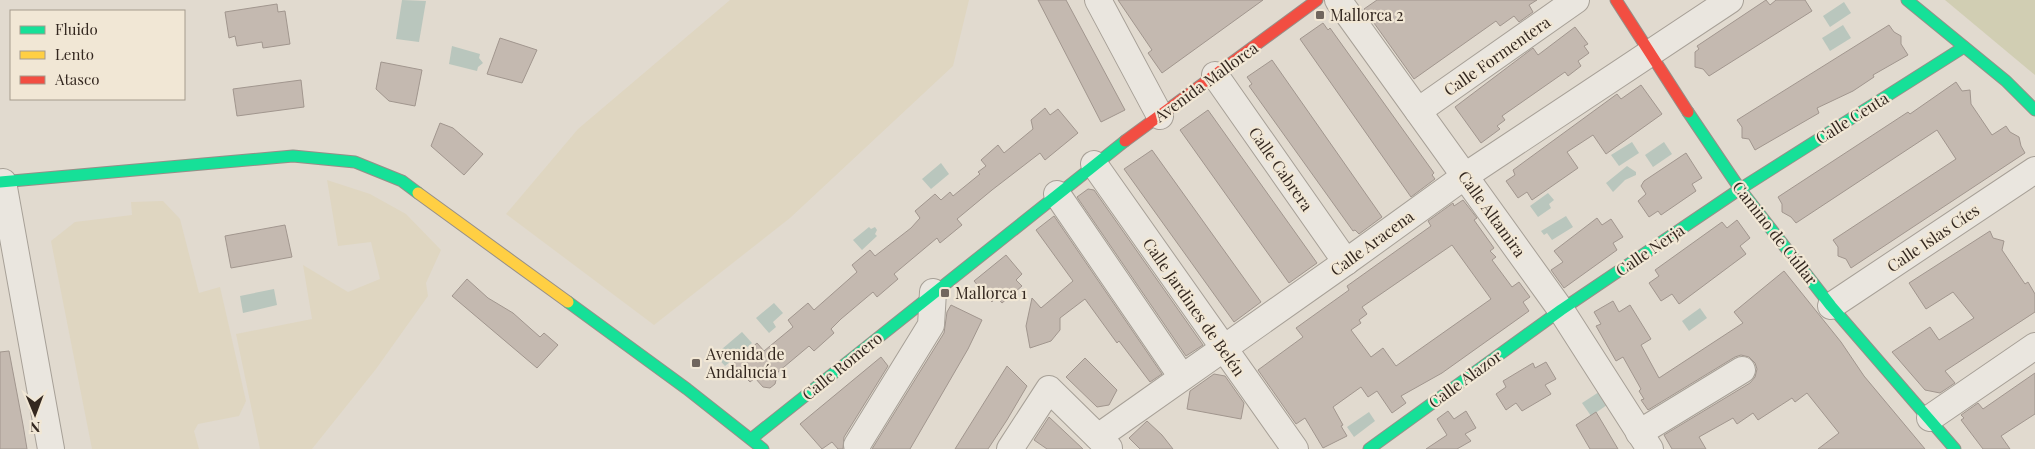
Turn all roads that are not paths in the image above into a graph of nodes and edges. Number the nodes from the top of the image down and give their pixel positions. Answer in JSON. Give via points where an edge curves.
{"nodes":[{"id":1,"x":1098,"y":0,"type":"edge"},
{"id":2,"x":1317,"y":0,"type":"edge"},
{"id":3,"x":1338,"y":0,"type":"edge"},
{"id":4,"x":1576,"y":0,"type":"edge"},
{"id":5,"x":1616,"y":0,"type":"edge"},
{"id":6,"x":1730,"y":0,"type":"edge"},
{"id":7,"x":1907,"y":0,"type":"edge"},
{"id":8,"x":1964,"y":47,"type":"junction"},
{"id":9,"x":1648,"y":53,"type":"junction"},
{"id":10,"x":1215,"y":75,"type":"junction"},
{"id":11,"x":2035,"y":110,"type":"edge"},
{"id":12,"x":1418,"y":111,"type":"junction"},
{"id":13,"x":1160,"y":116,"type":"junction"},
{"id":14,"x":1094,"y":164,"type":"junction"},
{"id":15,"x":2035,"y":170,"type":"edge"},
{"id":16,"x":1465,"y":176,"type":"junction"},
{"id":17,"x":1,"y":182,"type":"edge"},
{"id":18,"x":1740,"y":189,"type":"junction"},
{"id":19,"x":1056,"y":194,"type":"junction"},
{"id":20,"x":1346,"y":262,"type":"junction"},
{"id":21,"x":933,"y":292,"type":"junction"},
{"id":22,"x":1831,"y":306,"type":"junction"},
{"id":23,"x":1561,"y":310,"type":"junction"},
{"id":24,"x":2035,"y":346,"type":"edge"},
{"id":25,"x":1222,"y":349,"type":"junction"},
{"id":26,"x":1742,"y":370,"type":"dead end"},
{"id":27,"x":1182,"y":377,"type":"junction"},
{"id":28,"x":1930,"y":418,"type":"junction"},
{"id":29,"x":751,"y":439,"type":"junction"},
{"id":30,"x":1644,"y":441,"type":"edge"},
{"id":31,"x":1104,"y":443,"type":"edge"},
{"id":32,"x":857,"y":444,"type":"dead end"},
{"id":33,"x":1953,"y":448,"type":"edge"},
{"id":34,"x":51,"y":449,"type":"edge"},
{"id":35,"x":762,"y":449,"type":"edge"},
{"id":36,"x":1010,"y":449,"type":"edge"},
{"id":37,"x":1295,"y":449,"type":"edge"},
{"id":38,"x":1369,"y":449,"type":"edge"}],
"edges":[{"from":1,"to":13,"type":"street"},
{"from":2,"to":10,"type":"street","name":"Avenida Mallorca"},
{"from":3,"to":12,"type":"street","name":"Calle Altamira"},
{"from":4,"to":12,"type":"street","name":"Calle Formentera"},
{"from":5,"to":9,"type":"street","name":"Camino de Cúllar"},
{"from":6,"to":9,"type":"street","name":"Calle Aracena"},
{"from":7,"to":8,"type":"street"},
{"from":8,"to":11,"type":"street"},
{"from":8,"to":18,"type":"street","name":"Calle Ceuta"},
{"from":9,"to":16,"type":"street","name":"Calle Aracena"},
{"from":9,"to":18,"type":"street","name":"Camino de Cúllar"},
{"from":10,"to":13,"type":"street","name":"Avenida Mallorca"},
{"from":10,"to":20,"type":"street","name":"Calle Cabrera"},
{"from":12,"to":16,"type":"street","name":"Calle Altamira"},
{"from":13,"to":14,"type":"street","name":"Avenida Mallorca"},
{"from":14,"to":19,"type":"street","name":"Calle Romero"},
{"from":14,"to":25,"type":"street","name":"Calle Jardines de Belén"},
{"from":15,"to":22,"type":"street","name":"Calle Islas Cíes"},
{"from":16,"to":20,"type":"street","name":"Calle Aracena"},
{"from":16,"to":23,"type":"street","name":"Calle Altamira"},
{"from":17,"to":29,"type":"street","via":[[293,156],[355,162],[402,181]]},
{"from":17,"to":34,"type":"street"},
{"from":18,"to":22,"type":"street","name":"Camino de Cúllar"},
{"from":18,"to":23,"type":"street","name":"Calle Nerja"},
{"from":19,"to":21,"type":"street","name":"Calle Romero"},
{"from":19,"to":27,"type":"street"},
{"from":20,"to":25,"type":"street","name":"Calle Aracena"},
{"from":21,"to":29,"type":"street","name":"Calle Romero"},
{"from":21,"to":32,"type":"street","via":[[930,325]]},
{"from":22,"to":28,"type":"street","name":"Camino de Cúllar"},
{"from":23,"to":30,"type":"street","name":"Calle Altamira"},
{"from":23,"to":38,"type":"street","name":"Calle Alazor"},
{"from":24,"to":28,"type":"street"},
{"from":25,"to":27,"type":"street","name":"Calle Aracena"},
{"from":25,"to":37,"type":"street","name":"Calle Jardines de Belén"},
{"from":26,"to":30,"type":"street","name":"Calle Altamira"},
{"from":27,"to":31,"type":"street","name":"Calle Aracena"},
{"from":28,"to":33,"type":"street","name":"Camino de Cúllar"},
{"from":29,"to":35,"type":"street"},
{"from":31,"to":36,"type":"street","via":[[1048,389]]}]}
